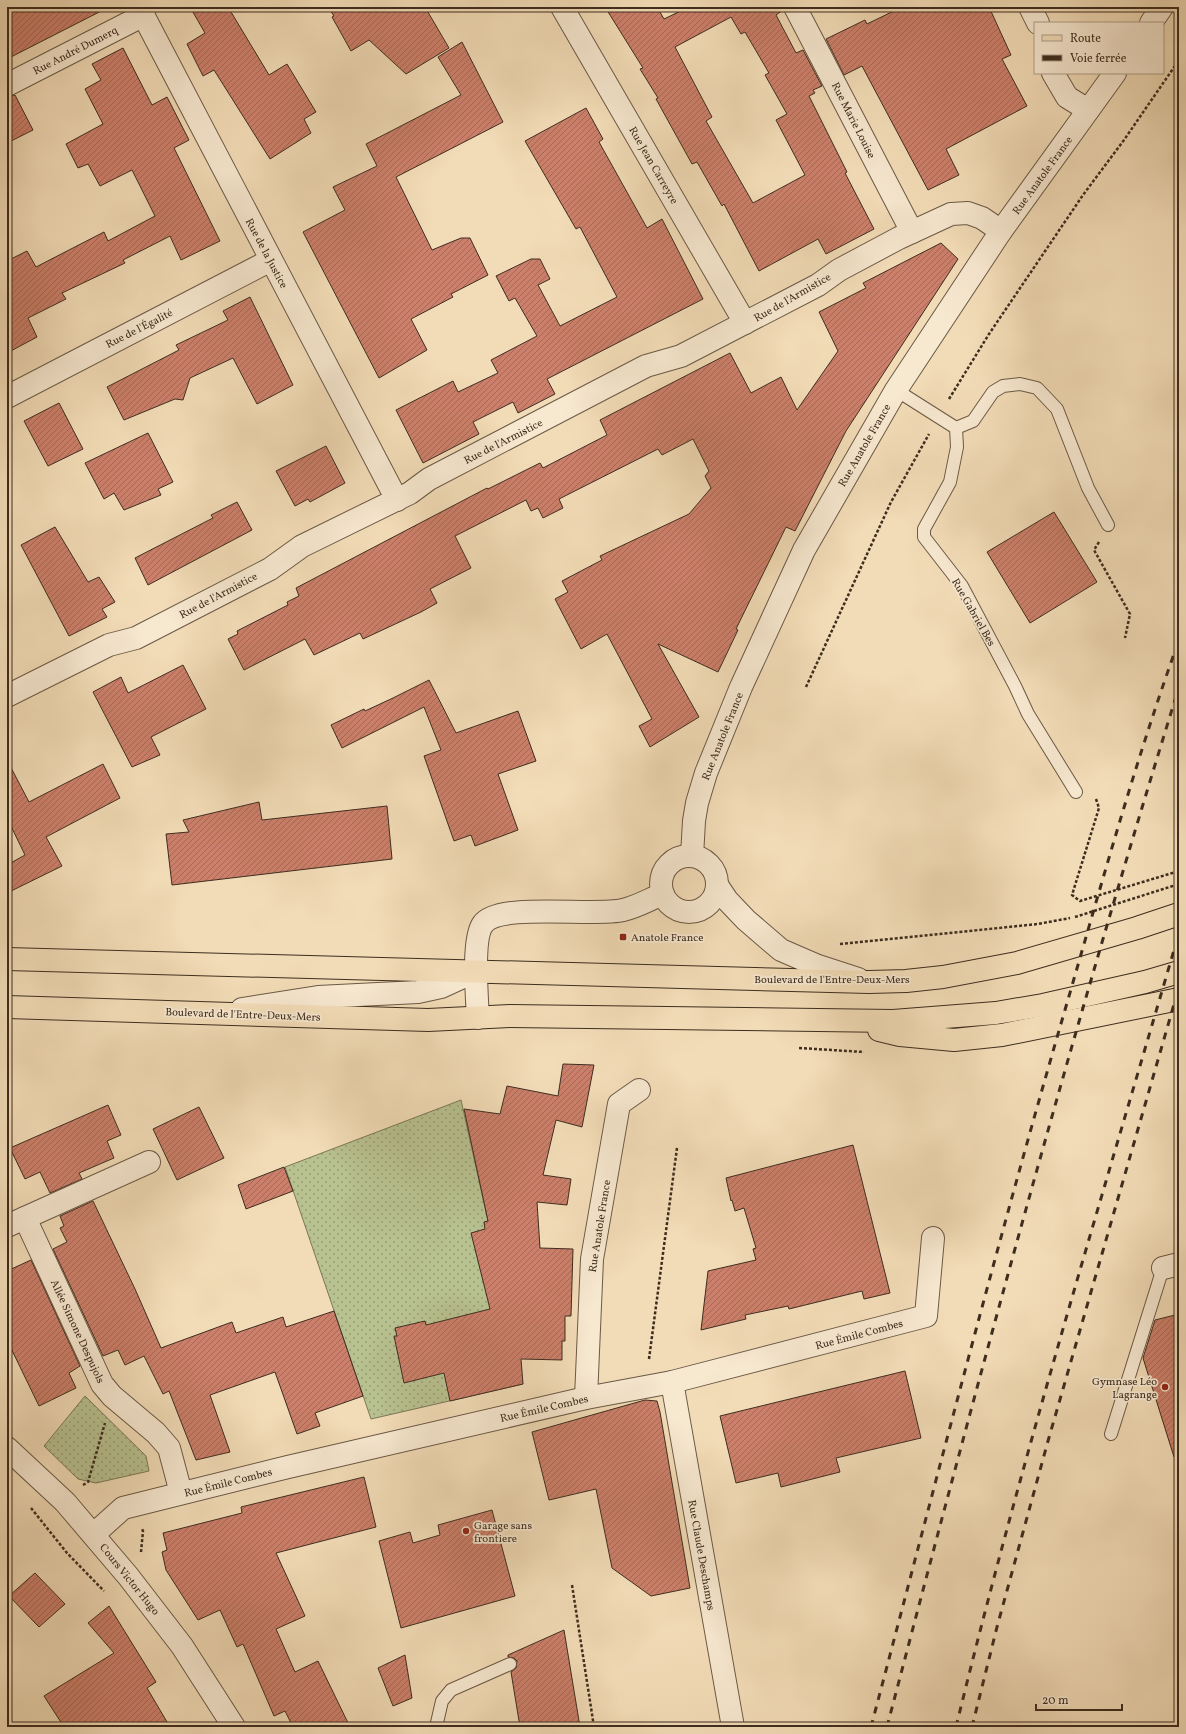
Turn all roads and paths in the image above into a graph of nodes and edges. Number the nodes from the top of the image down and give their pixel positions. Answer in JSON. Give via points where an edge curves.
{"nodes":[{"id":1,"x":562,"y":7,"type":"edge"},
{"id":2,"x":795,"y":7,"type":"edge"},
{"id":3,"x":1030,"y":7,"type":"edge"},
{"id":4,"x":1162,"y":7,"type":"edge"},
{"id":5,"x":141,"y":11,"type":"edge"},
{"id":6,"x":1038,"y":22,"type":"edge"},
{"id":7,"x":1152,"y":22,"type":"edge"},
{"id":8,"x":1179,"y":60,"type":"edge"},
{"id":9,"x":1054,"y":74,"type":"edge"},
{"id":10,"x":1114,"y":74,"type":"edge"},
{"id":11,"x":7,"y":85,"type":"edge"},
{"id":12,"x":1088,"y":110,"type":"junction"},
{"id":13,"x":1001,"y":231,"type":"junction"},
{"id":14,"x":912,"y":232,"type":"junction"},
{"id":15,"x":271,"y":260,"type":"junction"},
{"id":16,"x":745,"y":323,"type":"junction"},
{"id":17,"x":896,"y":390,"type":"junction"},
{"id":18,"x":7,"y":397,"type":"edge"},
{"id":19,"x":938,"y":417,"type":"junction"},
{"id":20,"x":956,"y":428,"type":"junction"},
{"id":21,"x":397,"y":500,"type":"junction"},
{"id":22,"x":1108,"y":524,"type":"joint"},
{"id":23,"x":1125,"y":638,"type":"dead end"},
{"id":24,"x":806,"y":687,"type":"dead end"},
{"id":25,"x":7,"y":696,"type":"edge"},
{"id":26,"x":1076,"y":792,"type":"joint"},
{"id":27,"x":692,"y":856,"type":"junction"},
{"id":28,"x":1179,"y":872,"type":"edge"},
{"id":29,"x":717,"y":885,"type":"junction"},
{"id":30,"x":663,"y":894,"type":"junction"},
{"id":31,"x":1179,"y":914,"type":"edge"},
{"id":32,"x":7,"y":959,"type":"edge"},
{"id":33,"x":476,"y":971,"type":"junction"},
{"id":34,"x":1179,"y":972,"type":"edge"},
{"id":35,"x":869,"y":982,"type":"junction"},
{"id":36,"x":1179,"y":999,"type":"edge"},
{"id":37,"x":7,"y":1007,"type":"edge"},
{"id":38,"x":219,"y":1012,"type":"junction"},
{"id":39,"x":478,"y":1018,"type":"junction"},
{"id":40,"x":833,"y":1020,"type":"junction"},
{"id":41,"x":639,"y":1090,"type":"dead end"},
{"id":42,"x":677,"y":1148,"type":"dead end"},
{"id":43,"x":149,"y":1162,"type":"dead end"},
{"id":44,"x":16,"y":1222,"type":"edge"},
{"id":45,"x":933,"y":1238,"type":"dead end"},
{"id":46,"x":1171,"y":1266,"type":"edge"},
{"id":47,"x":672,"y":1382,"type":"junction"},
{"id":48,"x":645,"y":1388,"type":"junction"},
{"id":49,"x":112,"y":1396,"type":"junction"},
{"id":50,"x":586,"y":1398,"type":"junction"},
{"id":51,"x":1111,"y":1434,"type":"dead end"},
{"id":52,"x":7,"y":1448,"type":"edge"},
{"id":53,"x":78,"y":1489,"type":"dead end"},
{"id":54,"x":181,"y":1493,"type":"junction"},
{"id":55,"x":94,"y":1534,"type":"junction"},
{"id":56,"x":572,"y":1585,"type":"dead end"},
{"id":57,"x":510,"y":1664,"type":"dead end"},
{"id":58,"x":234,"y":1727,"type":"edge"},
{"id":59,"x":436,"y":1727,"type":"edge"},
{"id":60,"x":594,"y":1727,"type":"edge"},
{"id":61,"x":733,"y":1727,"type":"edge"}],
"edges":[{"from":1,"to":16,"type":"street","name":"Rue Jean Carreyre"},
{"from":2,"to":14,"type":"street","name":"Rue Marie Louise"},
{"from":3,"to":6,"type":"street"},
{"from":4,"to":7,"type":"street"},
{"from":5,"to":11,"type":"street","name":"Rue André Dumerq"},
{"from":5,"to":15,"type":"street","name":"Rue de la Justice"},
{"from":8,"to":19,"type":"path","via":[[989,334]]},
{"from":9,"to":12,"type":"street","via":[[1067,97]]},
{"from":10,"to":12,"type":"street","name":"Rue Anatole France"},
{"from":12,"to":13,"type":"street","name":"Rue Anatole France"},
{"from":13,"to":14,"type":"street","name":"Rue de l'Armistice","via":[[982,218],[968,213],[951,214]]},
{"from":13,"to":17,"type":"street","name":"Rue Anatole France"},
{"from":14,"to":16,"type":"street","name":"Rue de l'Armistice"},
{"from":15,"to":18,"type":"street","name":"Rue de l'Égalité"},
{"from":15,"to":21,"type":"street","name":"Rue de la Justice"},
{"from":16,"to":21,"type":"street","name":"Rue de l'Armistice","via":[[681,356],[646,366],[429,479]]},
{"from":17,"to":19,"type":"lane"},
{"from":17,"to":27,"type":"street","name":"Rue Anatole France","via":[[804,550],[741,687],[704,779],[694,821]]},
{"from":19,"to":20,"type":"lane"},
{"from":19,"to":24,"type":"path","via":[[890,502]]},
{"from":20,"to":22,"type":"lane","via":[[973,421],[993,392],[1003,386],[1020,384],[1037,388],[1057,409],[1088,488]]},
{"from":20,"to":26,"type":"lane","name":"Rue Gabriel Bes","via":[[957,447],[950,482],[924,529],[924,537],[962,586],[1028,714]]},
{"from":21,"to":25,"type":"street","name":"Rue de l'Armistice","via":[[302,546],[270,568],[136,638],[109,644]]},
{"from":22,"to":23,"type":"path","via":[[1094,550],[1130,614]]},
{"from":26,"to":28,"type":"path","via":[[1096,796],[1099,808],[1072,895],[1080,901]]},
{"from":27,"to":29,"type":"street","via":[[708,862],[717,877]]},
{"from":27,"to":30,"type":"street","via":[[676,859],[667,868],[662,878]]},
{"from":29,"to":30,"type":"street","via":[[716,895],[710,903],[703,909],[693,912],[675,908]]},
{"from":29,"to":35,"type":"street","via":[[746,920],[782,950],[818,966]]},
{"from":30,"to":33,"type":"street","via":[[623,910],[517,912],[489,918],[479,933]]},
{"from":31,"to":35,"type":"main road","name":"Boulevard de l'Entre-Deux-Mers","via":[[1017,963],[943,977]]},
{"from":32,"to":33,"type":"main road","name":"Boulevard de l'Entre-Deux-Mers"},
{"from":33,"to":35,"type":"main road","name":"Boulevard de l'Entre-Deux-Mers"},
{"from":33,"to":38,"type":"street","via":[[441,987],[418,992],[318,997]]},
{"from":33,"to":39,"type":"street"},
{"from":34,"to":40,"type":"main road","name":"Boulevard de l'Entre-Deux-Mers","via":[[1065,1000],[996,1013],[893,1021]]},
{"from":36,"to":40,"type":"main road","via":[[1002,1035],[954,1040],[900,1035]]},
{"from":37,"to":38,"type":"main road","name":"Boulevard de l'Entre-Deux-Mers"},
{"from":38,"to":39,"type":"main road","name":"Boulevard de l'Entre-Deux-Mers","via":[[428,1020]]},
{"from":39,"to":40,"type":"main road","name":"Boulevard de l'Entre-Deux-Mers","via":[[510,1016]]},
{"from":41,"to":50,"type":"street","name":"Rue Anatole France","via":[[619,1104],[593,1251]]},
{"from":42,"to":48,"type":"path"},
{"from":43,"to":44,"type":"street","name":"Allée Simone Despujols"},
{"from":44,"to":49,"type":"street","name":"Allée Simone Despujols","via":[[102,1384]]},
{"from":45,"to":47,"type":"street","name":"Rue Émile Combes","via":[[926,1316]]},
{"from":46,"to":51,"type":"lane"},
{"from":47,"to":48,"type":"street","name":"Rue Émile Combes"},
{"from":47,"to":61,"type":"street","name":"Rue Claude Deschamps"},
{"from":48,"to":50,"type":"street","name":"Rue Émile Combes"},
{"from":49,"to":53,"type":"path","via":[[88,1482]]},
{"from":49,"to":54,"type":"street","name":"Allée Simone Despujols","via":[[156,1433],[169,1448]]},
{"from":50,"to":54,"type":"street","name":"Rue Émile Combes"},
{"from":52,"to":55,"type":"street","name":"Cours Victor Hugo","via":[[65,1502]]},
{"from":54,"to":55,"type":"street","name":"Rue Émile Combes","via":[[122,1508]]},
{"from":55,"to":58,"type":"street","name":"Cours Victor Hugo","via":[[155,1608]]},
{"from":56,"to":60,"type":"path"},
{"from":57,"to":59,"type":"lane","via":[[451,1690],[442,1701]]}]}
